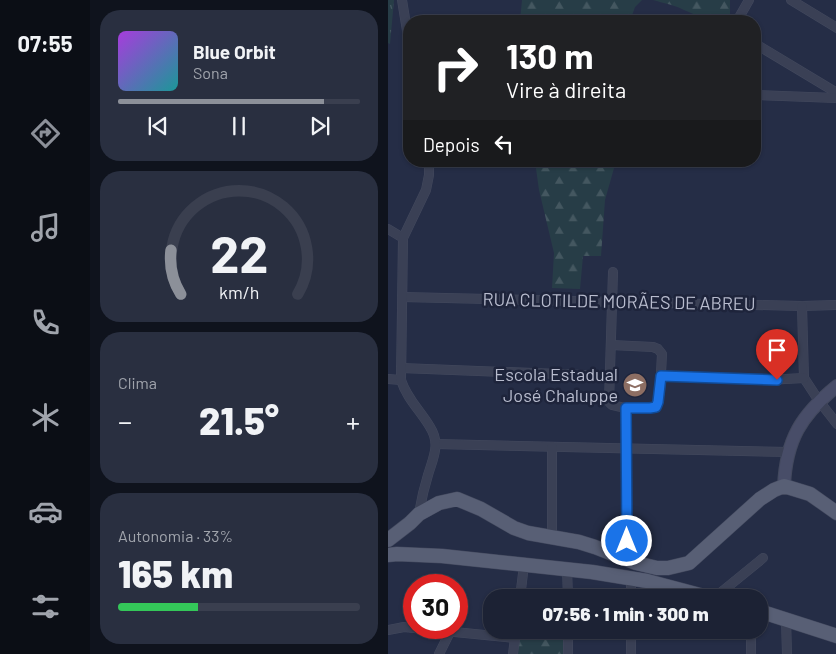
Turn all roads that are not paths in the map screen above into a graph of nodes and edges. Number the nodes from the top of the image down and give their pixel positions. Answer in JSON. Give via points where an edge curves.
{"nodes":[{"id":1,"x":402,"y":0,"type":"edge"},
{"id":2,"x":749,"y":0,"type":"edge"},
{"id":3,"x":791,"y":0,"type":"edge"},
{"id":4,"x":404,"y":15,"type":"edge"},
{"id":5,"x":740,"y":15,"type":"edge"},
{"id":6,"x":836,"y":28,"type":"edge"},
{"id":7,"x":761,"y":47,"type":"edge"},
{"id":8,"x":836,"y":93,"type":"edge"},
{"id":9,"x":761,"y":96,"type":"edge"},
{"id":10,"x":836,"y":98,"type":"edge"},
{"id":11,"x":429,"y":167,"type":"edge"},
{"id":12,"x":388,"y":229,"type":"edge"},
{"id":13,"x":404,"y":238,"type":"junction"},
{"id":14,"x":612,"y":272,"type":"dead end"},
{"id":15,"x":402,"y":297,"type":"junction"},
{"id":16,"x":612,"y":302,"type":"junction"},
{"id":17,"x":802,"y":306,"type":"junction"},
{"id":18,"x":836,"y":306,"type":"edge"},
{"id":19,"x":611,"y":345,"type":"junction"},
{"id":20,"x":402,"y":368,"type":"junction"},
{"id":21,"x":610,"y":376,"type":"junction"},
{"id":22,"x":661,"y":376,"type":"junction"},
{"id":23,"x":804,"y":378,"type":"junction"},
{"id":24,"x":388,"y":379,"type":"edge"},
{"id":25,"x":401,"y":380,"type":"junction"},
{"id":26,"x":836,"y":386,"type":"edge"},
{"id":27,"x":818,"y":401,"type":"junction"},
{"id":28,"x":626,"y":408,"type":"junction"},
{"id":29,"x":836,"y":424,"type":"edge"},
{"id":30,"x":436,"y":444,"type":"junction"},
{"id":31,"x":552,"y":447,"type":"junction"},
{"id":32,"x":626,"y":448,"type":"junction"},
{"id":33,"x":788,"y":452,"type":"junction"},
{"id":34,"x":784,"y":486,"type":"junction"},
{"id":35,"x":836,"y":513,"type":"edge"},
{"id":36,"x":419,"y":514,"type":"junction"},
{"id":37,"x":552,"y":537,"type":"junction"},
{"id":38,"x":388,"y":540,"type":"edge"},
{"id":39,"x":393,"y":555,"type":"edge"},
{"id":40,"x":764,"y":558,"type":"dead end"},
{"id":41,"x":627,"y":559,"type":"junction"},
{"id":42,"x":689,"y":563,"type":"junction"},
{"id":43,"x":524,"y":565,"type":"junction"},
{"id":44,"x":567,"y":569,"type":"junction"},
{"id":45,"x":631,"y":578,"type":"junction"},
{"id":46,"x":673,"y":587,"type":"junction"},
{"id":47,"x":521,"y":589,"type":"edge"},
{"id":48,"x":568,"y":589,"type":"edge"},
{"id":49,"x":631,"y":589,"type":"edge"},
{"id":50,"x":680,"y":589,"type":"edge"},
{"id":51,"x":724,"y":589,"type":"edge"},
{"id":52,"x":768,"y":614,"type":"edge"},
{"id":53,"x":786,"y":619,"type":"junction"},
{"id":54,"x":403,"y":627,"type":"edge"},
{"id":55,"x":388,"y":630,"type":"edge"},
{"id":56,"x":468,"y":633,"type":"edge"},
{"id":57,"x":483,"y":633,"type":"edge"},
{"id":58,"x":836,"y":636,"type":"edge"},
{"id":59,"x":446,"y":639,"type":"edge"},
{"id":60,"x":514,"y":639,"type":"edge"},
{"id":61,"x":568,"y":639,"type":"edge"},
{"id":62,"x":631,"y":639,"type":"edge"},
{"id":63,"x":750,"y":639,"type":"edge"},
{"id":64,"x":439,"y":654,"type":"edge"},
{"id":65,"x":513,"y":654,"type":"edge"},
{"id":66,"x":568,"y":654,"type":"edge"},
{"id":67,"x":630,"y":654,"type":"edge"},
{"id":68,"x":751,"y":654,"type":"edge"},
{"id":69,"x":787,"y":654,"type":"edge"}],
"edges":[{"from":1,"to":4,"type":"street"},
{"from":2,"to":5,"type":"street"},
{"from":3,"to":6,"type":"street"},
{"from":7,"to":8,"type":"street"},
{"from":9,"to":10,"type":"street"},
{"from":11,"to":13,"type":"street","via":[[426,190]]},
{"from":12,"to":13,"type":"street"},
{"from":13,"to":15,"type":"street"},
{"from":14,"to":16,"type":"street"},
{"from":15,"to":16,"type":"street","name":"RUA CLOTILDE MORÃES DE ABREU"},
{"from":15,"to":20,"type":"street"},
{"from":16,"to":17,"type":"street","name":"RUA CLOTILDE MORÃES DE ABREU"},
{"from":16,"to":19,"type":"street"},
{"from":17,"to":18,"type":"street","name":"RUA CLOTILDE MORÃES DE ABREU"},
{"from":17,"to":23,"type":"street"},
{"from":19,"to":21,"type":"street"},
{"from":19,"to":22,"type":"street","via":[[658,349],[662,354]]},
{"from":20,"to":21,"type":"street"},
{"from":20,"to":25,"type":"street"},
{"from":21,"to":28,"type":"street","via":[[609,402],[612,406]]},
{"from":22,"to":23,"type":"street","via":[[766,380]]},
{"from":22,"to":28,"type":"street","via":[[656,407]]},
{"from":23,"to":27,"type":"street"},
{"from":24,"to":25,"type":"street"},
{"from":25,"to":30,"type":"street","via":[[405,392],[431,428]]},
{"from":26,"to":27,"type":"street"},
{"from":27,"to":29,"type":"street"},
{"from":27,"to":33,"type":"street"},
{"from":28,"to":32,"type":"street"},
{"from":30,"to":31,"type":"street"},
{"from":30,"to":36,"type":"street"},
{"from":31,"to":32,"type":"street"},
{"from":31,"to":37,"type":"street"},
{"from":32,"to":33,"type":"street"},
{"from":32,"to":41,"type":"street"},
{"from":33,"to":34,"type":"street"},
{"from":34,"to":35,"type":"main road","via":[[810,494]]},
{"from":34,"to":42,"type":"main road","via":[[760,499]]},
{"from":36,"to":37,"type":"main road","via":[[439,503],[457,499],[514,528]]},
{"from":36,"to":38,"type":"main road"},
{"from":36,"to":39,"type":"main road"},
{"from":37,"to":41,"type":"main road","via":[[596,547]]},
{"from":39,"to":43,"type":"main road","via":[[442,556]]},
{"from":40,"to":51,"type":"street"},
{"from":41,"to":42,"type":"main road","via":[[657,568]]},
{"from":42,"to":46,"type":"main road","via":[[673,575],[670,581]]},
{"from":43,"to":44,"type":"main road"},
{"from":43,"to":47,"type":"street"},
{"from":44,"to":45,"type":"main road"},
{"from":44,"to":48,"type":"street"},
{"from":45,"to":46,"type":"main road"},
{"from":45,"to":49,"type":"street"},
{"from":46,"to":50,"type":"main road"},
{"from":52,"to":53,"type":"main road"},
{"from":53,"to":58,"type":"main road"},
{"from":53,"to":69,"type":"street"},
{"from":54,"to":55,"type":"street"},
{"from":56,"to":57,"type":"street"},
{"from":59,"to":64,"type":"street"},
{"from":60,"to":65,"type":"street"},
{"from":61,"to":66,"type":"street"},
{"from":62,"to":67,"type":"street"},
{"from":63,"to":68,"type":"street"}]}
